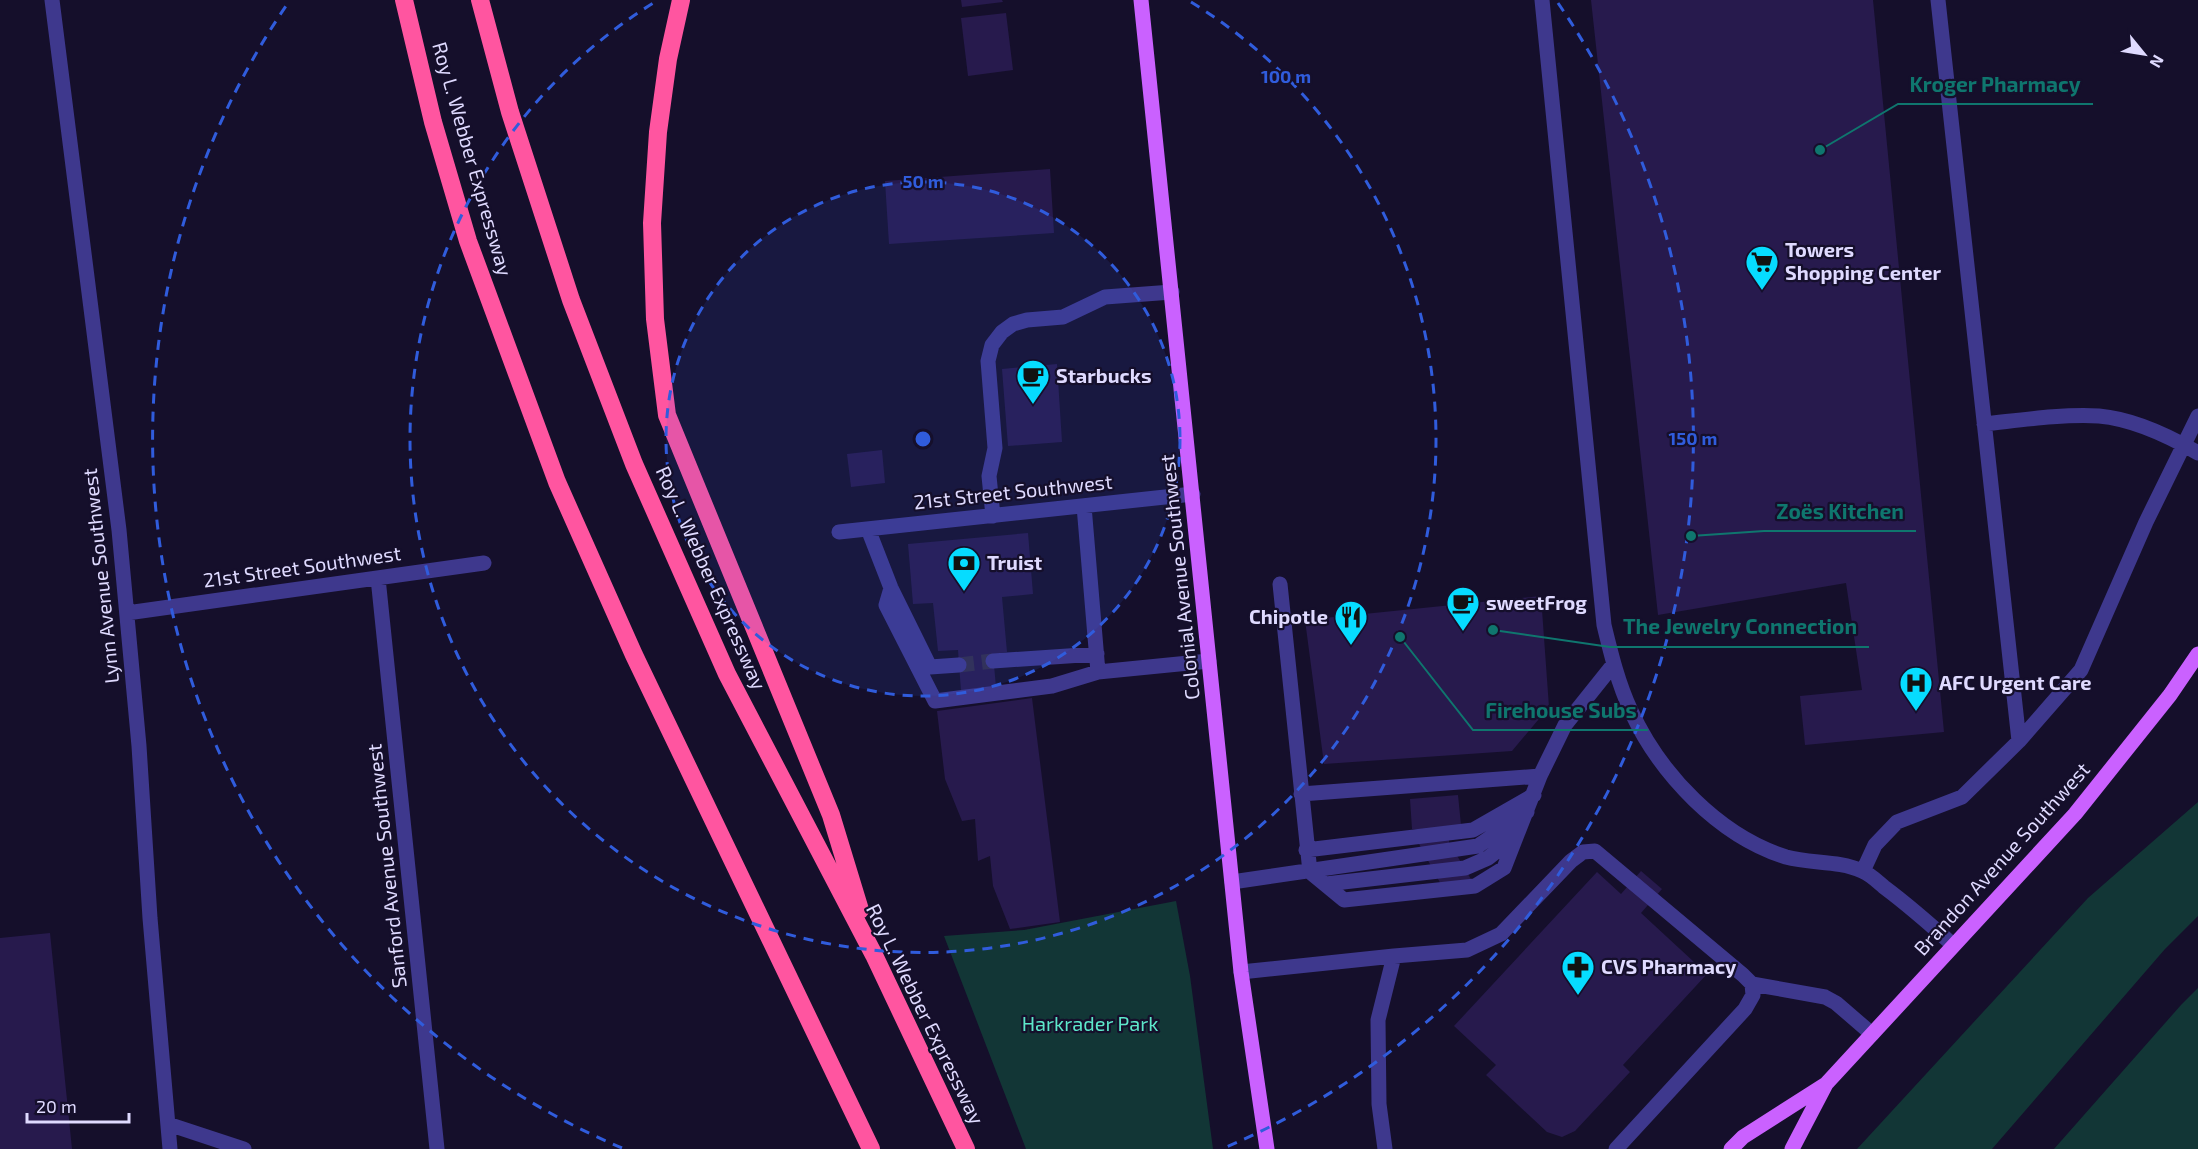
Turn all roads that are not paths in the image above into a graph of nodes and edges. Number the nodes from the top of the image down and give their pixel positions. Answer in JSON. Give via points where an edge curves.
{"nodes":[{"id":1,"x":52,"y":0,"type":"edge"},
{"id":2,"x":404,"y":0,"type":"edge"},
{"id":3,"x":480,"y":0,"type":"edge"},
{"id":4,"x":681,"y":0,"type":"edge"},
{"id":5,"x":1141,"y":0,"type":"edge"},
{"id":6,"x":1542,"y":0,"type":"edge"},
{"id":7,"x":1938,"y":0,"type":"edge"},
{"id":8,"x":1172,"y":292,"type":"junction"},
{"id":9,"x":2198,"y":416,"type":"edge"},
{"id":10,"x":1984,"y":424,"type":"junction"},
{"id":11,"x":2192,"y":449,"type":"edge"},
{"id":12,"x":1193,"y":494,"type":"junction"},
{"id":13,"x":1084,"y":506,"type":"junction"},
{"id":14,"x":993,"y":516,"type":"junction"},
{"id":15,"x":868,"y":529,"type":"junction"},
{"id":16,"x":839,"y":532,"type":"dead end"},
{"id":17,"x":484,"y":563,"type":"dead end"},
{"id":18,"x":378,"y":578,"type":"junction"},
{"id":19,"x":1280,"y":584,"type":"dead end"},
{"id":20,"x":891,"y":588,"type":"junction"},
{"id":21,"x":127,"y":613,"type":"junction"},
{"id":22,"x":1097,"y":654,"type":"junction"},
{"id":23,"x":2198,"y":654,"type":"edge"},
{"id":24,"x":993,"y":661,"type":"tunnel mouth"},
{"id":25,"x":1209,"y":661,"type":"junction"},
{"id":26,"x":1613,"y":664,"type":"junction"},
{"id":27,"x":959,"y":665,"type":"tunnel mouth"},
{"id":28,"x":1098,"y":672,"type":"junction"},
{"id":29,"x":2019,"y":741,"type":"junction"},
{"id":30,"x":1540,"y":776,"type":"junction"},
{"id":31,"x":1301,"y":794,"type":"junction"},
{"id":32,"x":1534,"y":795,"type":"junction"},
{"id":33,"x":1527,"y":812,"type":"junction"},
{"id":34,"x":1306,"y":850,"type":"junction"},
{"id":35,"x":1863,"y":871,"type":"junction"},
{"id":36,"x":1310,"y":872,"type":"junction"},
{"id":37,"x":1232,"y":882,"type":"junction"},
{"id":38,"x":1953,"y":945,"type":"junction"},
{"id":39,"x":874,"y":955,"type":"junction"},
{"id":40,"x":1394,"y":956,"type":"junction"},
{"id":41,"x":1241,"y":972,"type":"junction"},
{"id":42,"x":1752,"y":984,"type":"junction"},
{"id":43,"x":1872,"y":1034,"type":"junction"},
{"id":44,"x":1826,"y":1084,"type":"junction"},
{"id":45,"x":168,"y":1124,"type":"junction"},
{"id":46,"x":170,"y":1149,"type":"edge"},
{"id":47,"x":244,"y":1149,"type":"edge"},
{"id":48,"x":438,"y":1149,"type":"edge"},
{"id":49,"x":871,"y":1149,"type":"edge"},
{"id":50,"x":966,"y":1149,"type":"edge"},
{"id":51,"x":1267,"y":1149,"type":"edge"},
{"id":52,"x":1385,"y":1149,"type":"edge"},
{"id":53,"x":1616,"y":1149,"type":"edge"},
{"id":54,"x":1731,"y":1149,"type":"edge"},
{"id":55,"x":1792,"y":1149,"type":"edge"}],
"edges":[{"from":1,"to":21,"type":"street","name":"Lynn Avenue Southwest"},
{"from":2,"to":49,"type":"highway","name":"Roy L. Webber Expressway","via":[[433,122],[468,242],[557,482],[634,655]]},
{"from":3,"to":39,"type":"highway","name":"Roy L. Webber Expressway","via":[[510,112],[571,300],[634,464],[727,674]]},
{"from":4,"to":39,"type":"highway","via":[[658,132],[652,223],[655,319],[667,415],[831,815]]},
{"from":5,"to":8,"type":"main road","name":"Colonial Avenue Southwest"},
{"from":6,"to":26,"type":"street","via":[[1604,625]]},
{"from":7,"to":10,"type":"street"},
{"from":8,"to":12,"type":"main road","name":"Colonial Avenue Southwest"},
{"from":8,"to":14,"type":"street","via":[[1105,297],[1063,316],[1026,320],[1002,332],[992,345],[988,361],[995,448],[989,476]]},
{"from":9,"to":11,"type":"street"},
{"from":10,"to":11,"type":"street","via":[[2101,416],[2137,424]]},
{"from":10,"to":29,"type":"street"},
{"from":11,"to":29,"type":"street","via":[[2146,522],[2081,670]]},
{"from":12,"to":13,"type":"street","name":"21st Street Southwest"},
{"from":12,"to":25,"type":"main road","name":"Colonial Avenue Southwest"},
{"from":13,"to":14,"type":"street","name":"21st Street Southwest"},
{"from":13,"to":22,"type":"street"},
{"from":14,"to":15,"type":"street","name":"21st Street Southwest"},
{"from":15,"to":16,"type":"street","name":"21st Street Southwest"},
{"from":15,"to":20,"type":"street"},
{"from":17,"to":18,"type":"street","name":"21st Street Southwest"},
{"from":18,"to":21,"type":"street","name":"21st Street Southwest"},
{"from":18,"to":48,"type":"street","name":"Sanford Avenue Southwest"},
{"from":19,"to":31,"type":"street"},
{"from":20,"to":27,"type":"street","via":[[930,666]]},
{"from":20,"to":28,"type":"street","via":[[886,605],[935,701],[1052,686]]},
{"from":21,"to":45,"type":"street","name":"Lynn Avenue Southwest"},
{"from":22,"to":24,"type":"street"},
{"from":22,"to":28,"type":"street"},
{"from":23,"to":38,"type":"main road","name":"Brandon Avenue Southwest","via":[[2075,814]]},
{"from":25,"to":28,"type":"street"},
{"from":25,"to":37,"type":"main road","name":"Colonial Avenue Southwest"},
{"from":26,"to":30,"type":"street","via":[[1564,725]]},
{"from":26,"to":35,"type":"street","via":[[1632,712],[1658,756],[1699,804],[1747,841],[1788,857]]},
{"from":29,"to":35,"type":"street","via":[[1962,797],[1897,822],[1875,845]]},
{"from":30,"to":31,"type":"street"},
{"from":30,"to":32,"type":"street"},
{"from":31,"to":34,"type":"street"},
{"from":32,"to":33,"type":"street"},
{"from":32,"to":34,"type":"street","via":[[1473,830]]},
{"from":33,"to":36,"type":"street","via":[[1479,846]]},
{"from":33,"to":36,"type":"street","via":[[1504,868],[1475,886],[1344,900]]},
{"from":34,"to":36,"type":"street"},
{"from":35,"to":38,"type":"street","via":[[1912,907]]},
{"from":36,"to":37,"type":"street"},
{"from":37,"to":41,"type":"main road","name":"Colonial Avenue Southwest"},
{"from":38,"to":43,"type":"main road","name":"Brandon Avenue Southwest"},
{"from":39,"to":50,"type":"highway","name":"Roy L. Webber Expressway"},
{"from":40,"to":41,"type":"street"},
{"from":40,"to":42,"type":"street","via":[[1467,950],[1501,934],[1571,861],[1582,852],[1595,852]]},
{"from":40,"to":52,"type":"street","via":[[1378,1020],[1379,1104]]},
{"from":41,"to":51,"type":"main road","name":"Colonial Avenue Southwest"},
{"from":42,"to":43,"type":"street","via":[[1825,997]]},
{"from":42,"to":53,"type":"street","via":[[1753,995],[1745,1009]]},
{"from":43,"to":44,"type":"main road","name":"Brandon Avenue Southwest"},
{"from":44,"to":54,"type":"main road","name":"Brandon Avenue Southwest","via":[[1743,1137]]},
{"from":44,"to":55,"type":"main road","name":"Brandon Avenue Southwest"},
{"from":45,"to":46,"type":"street","name":"Lynn Avenue Southwest"},
{"from":45,"to":47,"type":"street"}]}
